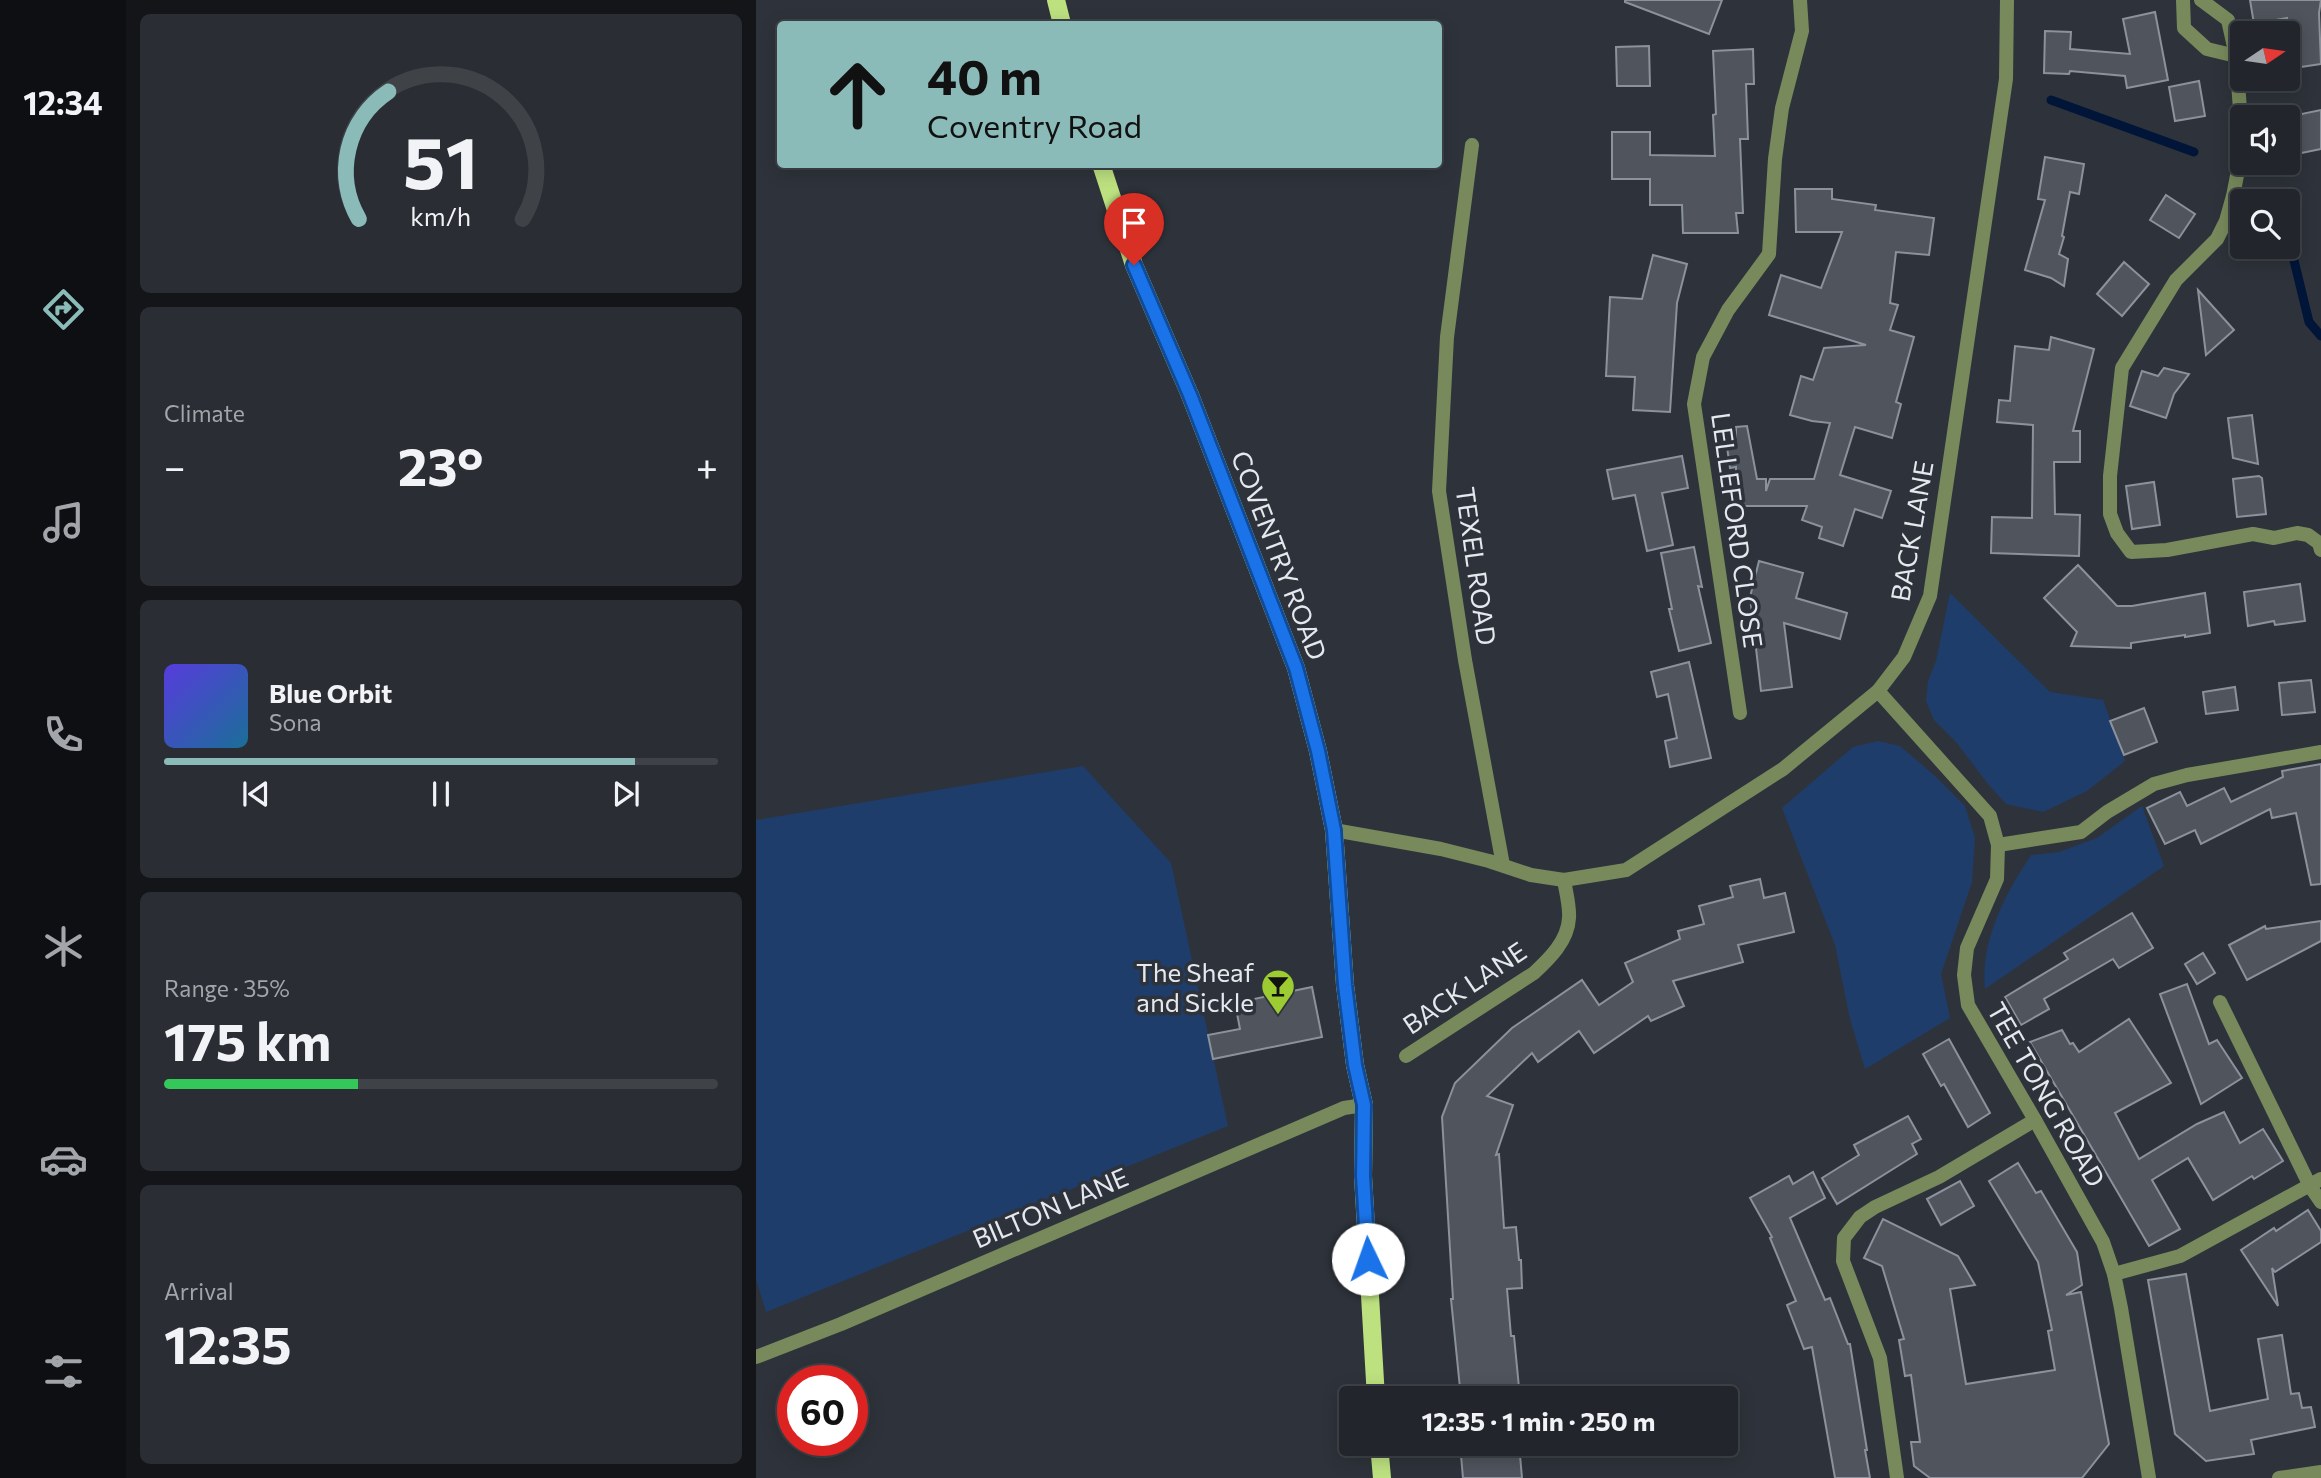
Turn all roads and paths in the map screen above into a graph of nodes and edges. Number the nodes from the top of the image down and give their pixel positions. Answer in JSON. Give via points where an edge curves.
{"nodes":[{"id":1,"x":1056,"y":0,"type":"edge"},
{"id":2,"x":1800,"y":0,"type":"edge"},
{"id":3,"x":2007,"y":0,"type":"edge"},
{"id":4,"x":2183,"y":0,"type":"edge"},
{"id":5,"x":2201,"y":0,"type":"edge"},
{"id":6,"x":1061,"y":21,"type":"edge"},
{"id":7,"x":2230,"y":29,"type":"edge"},
{"id":8,"x":2230,"y":55,"type":"edge"},
{"id":9,"x":1472,"y":145,"type":"dead end"},
{"id":10,"x":1102,"y":168,"type":"edge"},
{"id":11,"x":2237,"y":175,"type":"edge"},
{"id":12,"x":2321,"y":550,"type":"edge"},
{"id":13,"x":1878,"y":691,"type":"junction"},
{"id":14,"x":1740,"y":713,"type":"dead end"},
{"id":15,"x":2321,"y":752,"type":"edge"},
{"id":16,"x":1334,"y":830,"type":"junction"},
{"id":17,"x":1997,"y":845,"type":"junction"},
{"id":18,"x":1503,"y":865,"type":"junction"},
{"id":19,"x":1564,"y":880,"type":"junction"},
{"id":20,"x":2220,"y":1002,"type":"dead end"},
{"id":21,"x":1406,"y":1056,"type":"dead end"},
{"id":22,"x":1364,"y":1105,"type":"junction"},
{"id":23,"x":2035,"y":1120,"type":"junction"},
{"id":24,"x":2316,"y":1182,"type":"edge"},
{"id":25,"x":2321,"y":1202,"type":"edge"},
{"id":26,"x":2114,"y":1274,"type":"junction"},
{"id":27,"x":756,"y":1357,"type":"edge"},
{"id":28,"x":1375,"y":1386,"type":"edge"},
{"id":29,"x":1380,"y":1456,"type":"edge"},
{"id":30,"x":2321,"y":1472,"type":"edge"},
{"id":31,"x":1382,"y":1478,"type":"edge"},
{"id":32,"x":1898,"y":1478,"type":"edge"},
{"id":33,"x":2149,"y":1478,"type":"edge"},
{"id":34,"x":2279,"y":1478,"type":"edge"}],
"edges":[{"from":1,"to":6,"type":"main road"},
{"from":2,"to":14,"type":"street","name":"LELLEFORD CLOSE","via":[[1802,31],[1782,108],[1769,254],[1728,310],[1703,357],[1694,404]]},
{"from":3,"to":13,"type":"street","name":"BACK LANE","via":[[2006,79],[1930,596],[1904,657]]},
{"from":4,"to":8,"type":"street","via":[[2184,28],[2207,49]]},
{"from":5,"to":7,"type":"street","via":[[2228,20]]},
{"from":9,"to":18,"type":"street","name":"TEXEL ROAD","via":[[1447,337],[1439,491]]},
{"from":10,"to":16,"type":"main road","name":"COVENTRY ROAD","via":[[1134,265],[1296,668]]},
{"from":11,"to":12,"type":"street","via":[[2217,239],[2176,280],[2122,368],[2110,514],[2131,552],[2253,534],[2274,538],[2297,533],[2308,535]]},
{"from":13,"to":17,"type":"street","name":"TEE TONG ROAD","via":[[1990,816]]},
{"from":13,"to":19,"type":"street","name":"BACK LANE","via":[[1783,769],[1626,870]]},
{"from":15,"to":17,"type":"street","via":[[2154,784],[2081,832]]},
{"from":16,"to":18,"type":"street","name":"BACK LANE"},
{"from":16,"to":22,"type":"main road","name":"COVENTRY ROAD","via":[[1345,985]]},
{"from":17,"to":23,"type":"street","name":"TEE TONG ROAD","via":[[1997,879],[1967,948],[1968,1005]]},
{"from":18,"to":19,"type":"street","name":"BACK LANE"},
{"from":19,"to":21,"type":"street","name":"BACK LANE","via":[[1569,918],[1551,957],[1534,973]]},
{"from":20,"to":24,"type":"street"},
{"from":22,"to":27,"type":"street","name":"BILTON LANE","via":[[1344,1108]]},
{"from":22,"to":28,"type":"main road","name":"COVENTRY ROAD","via":[[1363,1176]]},
{"from":23,"to":26,"type":"street","name":"TEE TONG ROAD","via":[[2103,1242]]},
{"from":23,"to":32,"type":"street","via":[[1939,1177],[1875,1207],[1860,1217],[1844,1238],[1843,1261],[1880,1357]]},
{"from":24,"to":25,"type":"street"},
{"from":24,"to":26,"type":"street","via":[[2180,1256]]},
{"from":26,"to":33,"type":"street","name":"TEE TONG ROAD"},
{"from":29,"to":31,"type":"main road"},
{"from":30,"to":34,"type":"street"}]}
